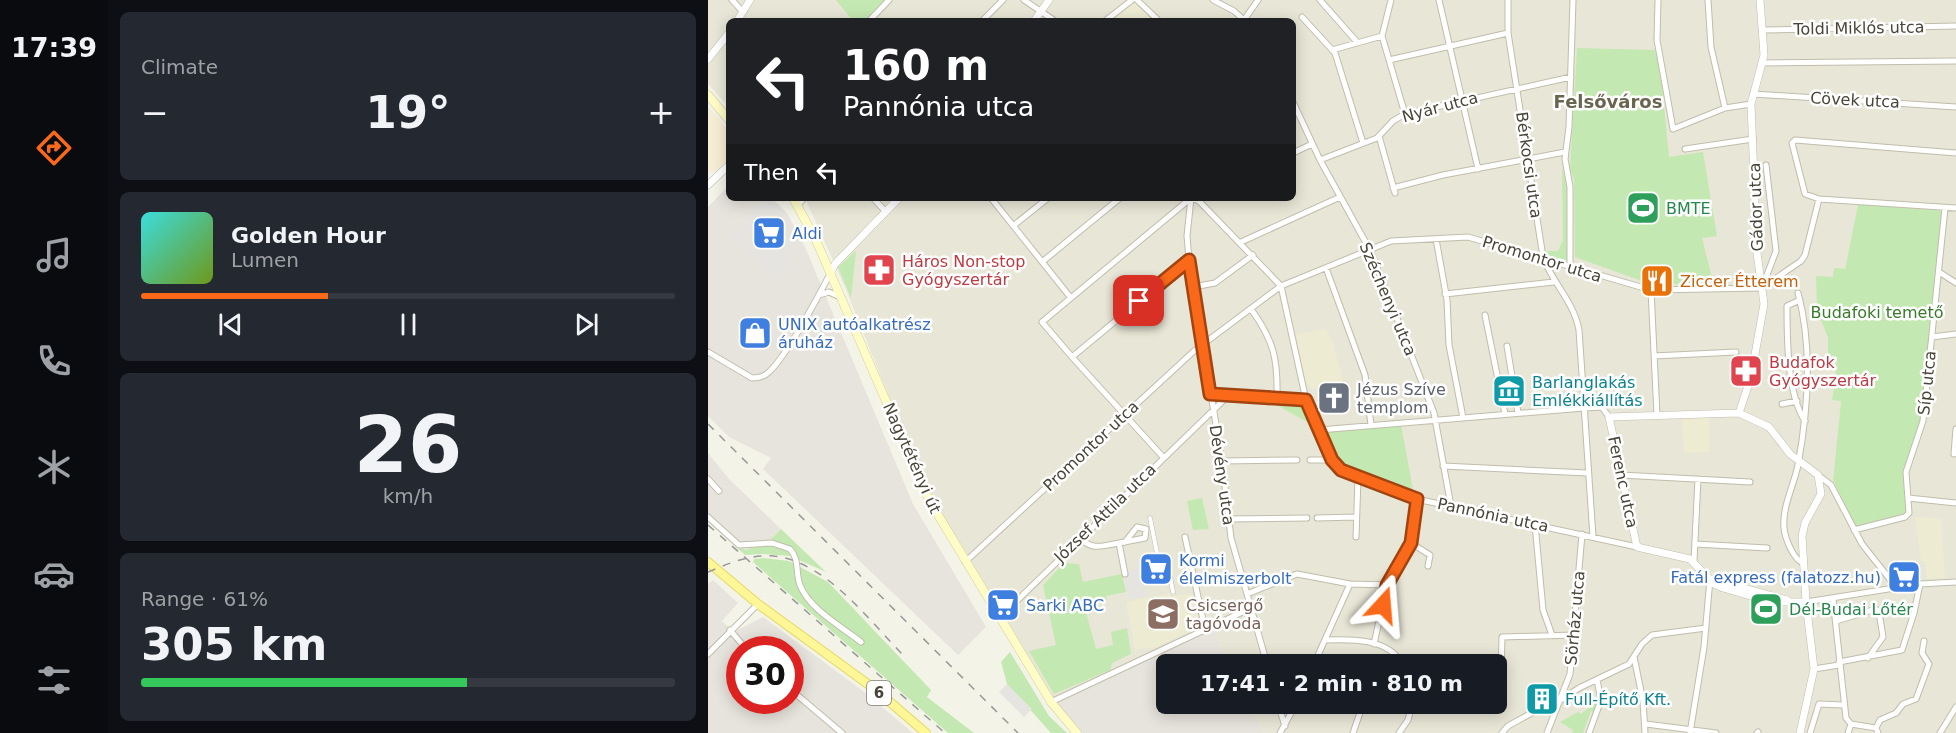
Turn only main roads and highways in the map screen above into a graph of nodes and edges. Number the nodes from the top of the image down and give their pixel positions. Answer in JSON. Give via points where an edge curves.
{"nodes":[{"id":1,"x":708,"y":94,"type":"edge"},
{"id":2,"x":726,"y":116,"type":"edge"},
{"id":3,"x":795,"y":201,"type":"edge"},
{"id":4,"x":708,"y":562,"type":"edge"},
{"id":5,"x":926,"y":733,"type":"edge"},
{"id":6,"x":1077,"y":733,"type":"edge"}],
"edges":[{"from":1,"to":2,"type":"main road"},
{"from":3,"to":6,"type":"main road","name":"Nagytétényi út","via":[[831,272],[923,489],[1051,702]]},
{"from":4,"to":5,"type":"main road","number":"6"}]}
